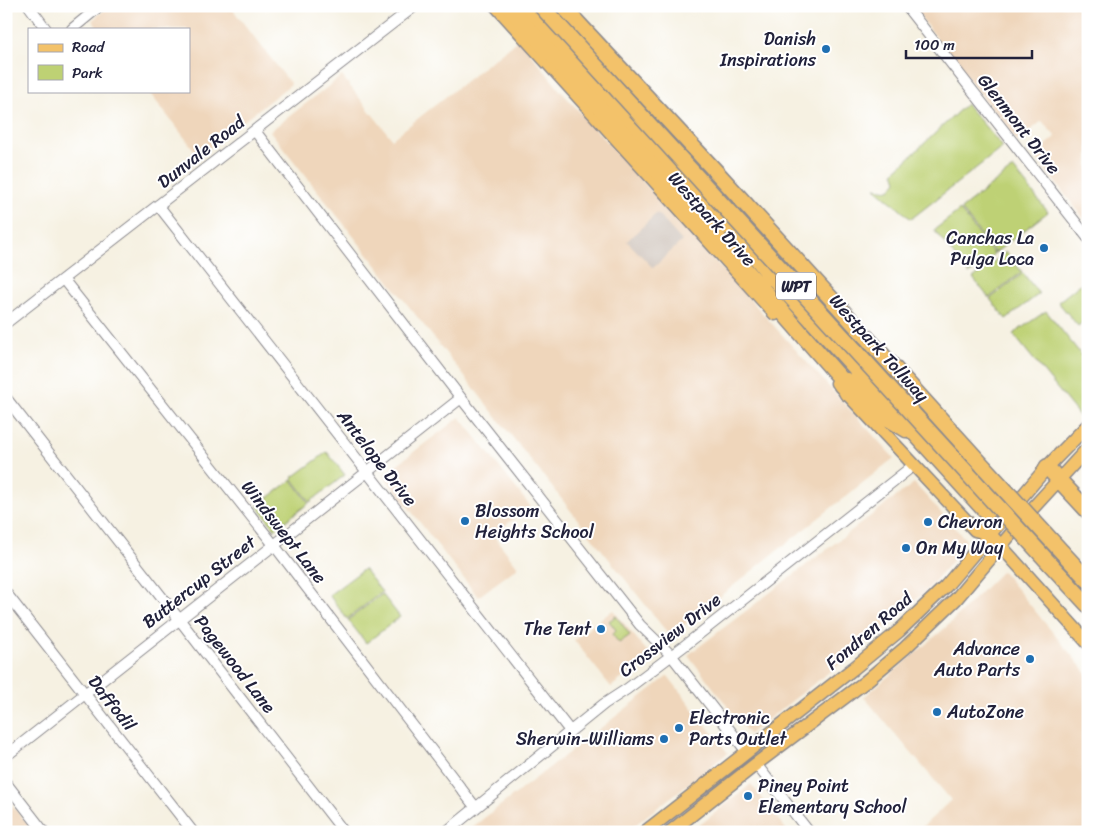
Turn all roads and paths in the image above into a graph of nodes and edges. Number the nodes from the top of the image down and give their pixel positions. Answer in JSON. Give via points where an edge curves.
{"nodes":[{"id":1,"x":29,"y":6,"type":"edge"},
{"id":2,"x":100,"y":6,"type":"edge"},
{"id":3,"x":415,"y":6,"type":"edge"},
{"id":4,"x":496,"y":6,"type":"edge"},
{"id":5,"x":508,"y":6,"type":"edge"},
{"id":6,"x":523,"y":6,"type":"edge"},
{"id":7,"x":542,"y":6,"type":"edge"},
{"id":8,"x":562,"y":6,"type":"edge"},
{"id":9,"x":906,"y":6,"type":"edge"},
{"id":10,"x":580,"y":26,"type":"junction"},
{"id":11,"x":45,"y":28,"type":"edge"},
{"id":12,"x":73,"y":28,"type":"edge"},
{"id":13,"x":255,"y":131,"type":"junction"},
{"id":14,"x":158,"y":205,"type":"junction"},
{"id":15,"x":1088,"y":238,"type":"edge"},
{"id":16,"x":772,"y":278,"type":"junction"},
{"id":17,"x":63,"y":279,"type":"junction"},
{"id":18,"x":6,"y":323,"type":"edge"},
{"id":19,"x":842,"y":385,"type":"junction"},
{"id":20,"x":6,"y":398,"type":"edge"},
{"id":21,"x":460,"y":398,"type":"junction"},
{"id":22,"x":1088,"y":425,"type":"edge"},
{"id":23,"x":917,"y":437,"type":"junction"},
{"id":24,"x":1088,"y":448,"type":"edge"},
{"id":25,"x":914,"y":465,"type":"junction"},
{"id":26,"x":1048,"y":467,"type":"junction"},
{"id":27,"x":367,"y":471,"type":"junction"},
{"id":28,"x":1059,"y":479,"type":"junction"},
{"id":29,"x":1088,"y":511,"type":"edge"},
{"id":30,"x":990,"y":534,"type":"junction"},
{"id":31,"x":274,"y":545,"type":"junction"},
{"id":32,"x":1001,"y":546,"type":"junction"},
{"id":33,"x":1088,"y":580,"type":"edge"},
{"id":34,"x":6,"y":593,"type":"edge"},
{"id":35,"x":930,"y":601,"type":"junction"},
{"id":36,"x":1088,"y":605,"type":"edge"},
{"id":37,"x":941,"y":614,"type":"junction"},
{"id":38,"x":180,"y":619,"type":"junction"},
{"id":39,"x":1088,"y":642,"type":"edge"},
{"id":40,"x":671,"y":655,"type":"junction"},
{"id":41,"x":854,"y":668,"type":"junction"},
{"id":42,"x":864,"y":682,"type":"junction"},
{"id":43,"x":84,"y":693,"type":"junction"},
{"id":44,"x":794,"y":715,"type":"junction"},
{"id":45,"x":570,"y":731,"type":"junction"},
{"id":46,"x":746,"y":752,"type":"junction"},
{"id":47,"x":6,"y":756,"type":"edge"},
{"id":48,"x":756,"y":764,"type":"junction"},
{"id":49,"x":6,"y":783,"type":"edge"},
{"id":50,"x":476,"y":808,"type":"junction"},
{"id":51,"x":700,"y":808,"type":"junction"},
{"id":52,"x":659,"y":827,"type":"edge"},
{"id":53,"x":44,"y":832,"type":"edge"},
{"id":54,"x":193,"y":832,"type":"edge"},
{"id":55,"x":344,"y":832,"type":"edge"},
{"id":56,"x":446,"y":832,"type":"edge"},
{"id":57,"x":645,"y":832,"type":"edge"},
{"id":58,"x":670,"y":832,"type":"edge"},
{"id":59,"x":809,"y":832,"type":"edge"}],
"edges":[{"from":1,"to":11,"type":"street"},
{"from":2,"to":12,"type":"street"},
{"from":3,"to":13,"type":"street","name":"Dunvale Road"},
{"from":4,"to":19,"type":"main road","name":"Westpark Drive"},
{"from":5,"to":19,"type":"highway","via":[[718,238]]},
{"from":6,"to":16,"type":"main road","name":"Westpark Drive"},
{"from":7,"to":36,"type":"highway","name":"Westpark Tollway","number":"WPT","bridge":true},
{"from":8,"to":10,"type":"highway","name":"Westpark Tollway","number":"WPT"},
{"from":9,"to":15,"type":"street","name":"Glenmont Drive"},
{"from":10,"to":16,"type":"highway"},
{"from":10,"to":33,"type":"highway","name":"Westpark Tollway","number":"WPT","bridge":true},
{"from":13,"to":14,"type":"street","name":"Dunvale Road"},
{"from":13,"to":21,"type":"street"},
{"from":14,"to":17,"type":"street","name":"Dunvale Road"},
{"from":14,"to":27,"type":"street","name":"Antelope Drive"},
{"from":16,"to":23,"type":"main road","name":"Westpark Drive"},
{"from":17,"to":18,"type":"street","name":"Dunvale Road"},
{"from":17,"to":31,"type":"street","name":"Windswept Lane"},
{"from":19,"to":23,"type":"main road","via":[[847,379],[883,417]]},
{"from":19,"to":25,"type":"main road","name":"Westpark Drive"},
{"from":20,"to":38,"type":"street","name":"Pagewood Lane"},
{"from":21,"to":27,"type":"street","name":"Buttercup Street"},
{"from":21,"to":40,"type":"street","via":[[640,625]]},
{"from":22,"to":26,"type":"main road","name":"Fondren Road"},
{"from":23,"to":30,"type":"main road","name":"Westpark Drive","via":[[987,515]]},
{"from":24,"to":28,"type":"main road","name":"Fondren Road"},
{"from":25,"to":30,"type":"main road","name":"Westpark Drive","via":[[975,530]]},
{"from":25,"to":40,"type":"street","name":"Crossview Drive"},
{"from":26,"to":28,"type":"highway"},
{"from":26,"to":30,"type":"main road","name":"Fondren Road"},
{"from":27,"to":31,"type":"street","name":"Buttercup Street"},
{"from":27,"to":45,"type":"street","name":"Antelope Drive"},
{"from":28,"to":29,"type":"highway"},
{"from":28,"to":32,"type":"main road","name":"Fondren Road"},
{"from":30,"to":32,"type":"main road","name":"Westpark Drive"},
{"from":30,"to":35,"type":"main road","name":"Fondren Road"},
{"from":31,"to":38,"type":"street","name":"Buttercup Street"},
{"from":31,"to":50,"type":"street","name":"Windswept Lane"},
{"from":32,"to":37,"type":"main road","name":"Fondren Road"},
{"from":32,"to":39,"type":"main road","name":"Westpark Drive"},
{"from":34,"to":43,"type":"street","name":"Daffodil"},
{"from":35,"to":37,"type":"main road"},
{"from":35,"to":41,"type":"main road","name":"Fondren Road"},
{"from":37,"to":42,"type":"main road","name":"Fondren Road"},
{"from":38,"to":43,"type":"street","name":"Buttercup Street"},
{"from":38,"to":55,"type":"street","name":"Pagewood Lane"},
{"from":40,"to":45,"type":"street","name":"Crossview Drive"},
{"from":40,"to":46,"type":"street"},
{"from":41,"to":42,"type":"main road"},
{"from":41,"to":44,"type":"main road","name":"Fondren Road"},
{"from":42,"to":48,"type":"main road","name":"Fondren Road"},
{"from":43,"to":47,"type":"street","name":"Buttercup Street"},
{"from":43,"to":54,"type":"street","name":"Daffodil"},
{"from":44,"to":46,"type":"main road","name":"Fondren Road"},
{"from":44,"to":48,"type":"main road","via":[[778,738],[758,754]]},
{"from":45,"to":50,"type":"street","name":"Crossview Drive"},
{"from":46,"to":51,"type":"main road","via":[[742,766]]},
{"from":46,"to":52,"type":"main road","name":"Fondren Road"},
{"from":48,"to":51,"type":"main road","name":"Fondren Road"},
{"from":48,"to":59,"type":"street"},
{"from":49,"to":53,"type":"street"},
{"from":50,"to":56,"type":"street","name":"Crossview Drive"},
{"from":51,"to":58,"type":"main road","name":"Fondren Road"},
{"from":52,"to":57,"type":"main road","name":"Fondren Road"}]}
